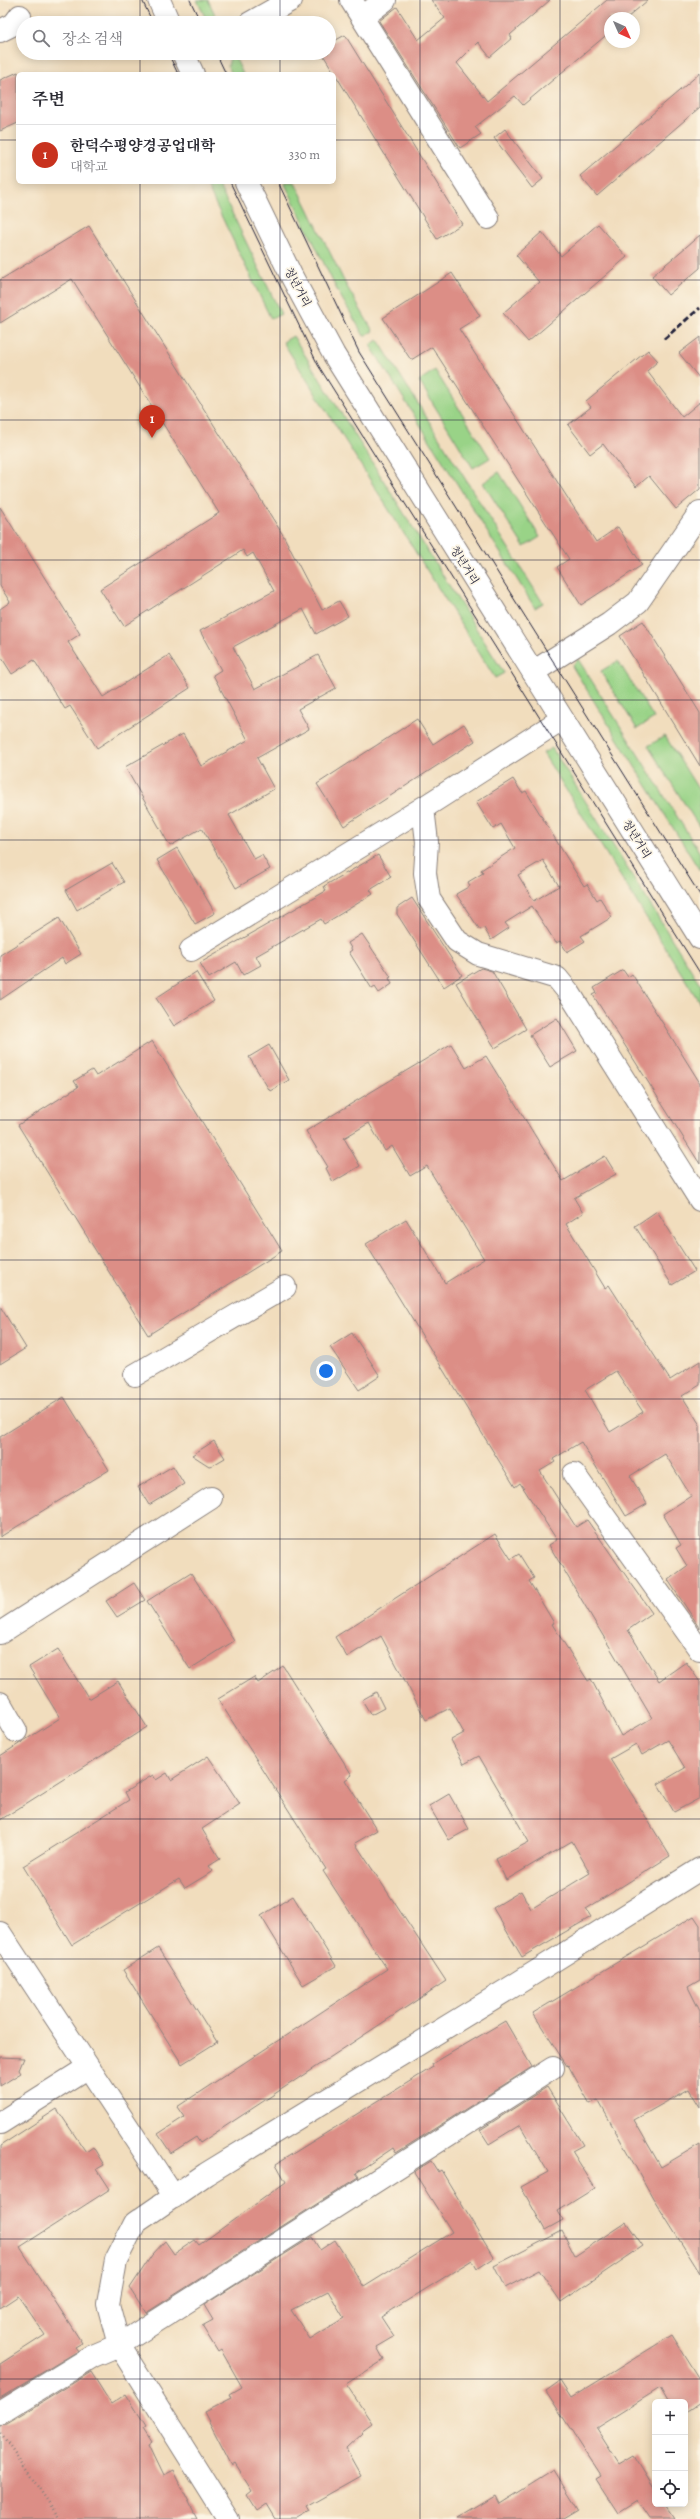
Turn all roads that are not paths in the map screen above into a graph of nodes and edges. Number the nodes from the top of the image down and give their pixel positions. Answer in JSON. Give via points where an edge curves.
{"nodes":[{"id":1,"x":159,"y":0,"type":"edge"},
{"id":2,"x":291,"y":0,"type":"edge"},
{"id":3,"x":350,"y":0,"type":"edge"},
{"id":4,"x":385,"y":0,"type":"edge"},
{"id":5,"x":166,"y":16,"type":"edge"},
{"id":6,"x":262,"y":16,"type":"edge"},
{"id":7,"x":363,"y":17,"type":"junction"},
{"id":8,"x":16,"y":21,"type":"edge"},
{"id":9,"x":0,"y":31,"type":"edge"},
{"id":10,"x":247,"y":184,"type":"edge"},
{"id":11,"x":488,"y":218,"type":"dead end"},
{"id":12,"x":700,"y":512,"type":"edge"},
{"id":13,"x":532,"y":672,"type":"junction"},
{"id":14,"x":562,"y":719,"type":"junction"},
{"id":15,"x":423,"y":808,"type":"junction"},
{"id":16,"x":700,"y":938,"type":"edge"},
{"id":17,"x":191,"y":950,"type":"dead end"},
{"id":18,"x":700,"y":1200,"type":"edge"},
{"id":19,"x":285,"y":1287,"type":"dead end"},
{"id":20,"x":135,"y":1375,"type":"dead end"},
{"id":21,"x":574,"y":1474,"type":"dead end"},
{"id":22,"x":211,"y":1498,"type":"dead end"},
{"id":23,"x":0,"y":1633,"type":"edge"},
{"id":24,"x":700,"y":1650,"type":"edge"},
{"id":25,"x":0,"y":1703,"type":"edge"},
{"id":26,"x":16,"y":1731,"type":"dead end"},
{"id":27,"x":700,"y":1869,"type":"edge"},
{"id":28,"x":0,"y":1933,"type":"edge"},
{"id":29,"x":87,"y":2068,"type":"junction"},
{"id":30,"x":553,"y":2068,"type":"dead end"},
{"id":31,"x":0,"y":2123,"type":"edge"},
{"id":32,"x":174,"y":2197,"type":"junction"},
{"id":33,"x":119,"y":2345,"type":"junction"},
{"id":34,"x":0,"y":2413,"type":"edge"},
{"id":35,"x":228,"y":2519,"type":"edge"}],
"edges":[{"from":1,"to":5,"type":"street"},
{"from":2,"to":6,"type":"street"},
{"from":3,"to":7,"type":"street"},
{"from":4,"to":7,"type":"street"},
{"from":7,"to":11,"type":"street"},
{"from":8,"to":9,"type":"street"},
{"from":10,"to":13,"type":"street","name":"청년거리","via":[[334,356]]},
{"from":12,"to":13,"type":"street","via":[[638,602],[609,624]]},
{"from":13,"to":14,"type":"street","name":"청년거리"},
{"from":14,"to":15,"type":"street"},
{"from":14,"to":16,"type":"street","name":"청년거리"},
{"from":15,"to":17,"type":"street"},
{"from":15,"to":18,"type":"street","via":[[427,842],[424,872],[429,899],[457,941],[478,954],[557,978],[570,994]]},
{"from":19,"to":20,"type":"street"},
{"from":21,"to":24,"type":"street"},
{"from":22,"to":23,"type":"street"},
{"from":25,"to":26,"type":"street"},
{"from":27,"to":32,"type":"street","via":[[206,2174]]},
{"from":28,"to":29,"type":"street"},
{"from":29,"to":31,"type":"street"},
{"from":29,"to":32,"type":"street"},
{"from":30,"to":33,"type":"street"},
{"from":32,"to":33,"type":"street","via":[[135,2223],[116,2260],[108,2304]]},
{"from":33,"to":34,"type":"street","via":[[93,2356]]},
{"from":33,"to":35,"type":"street"}]}
